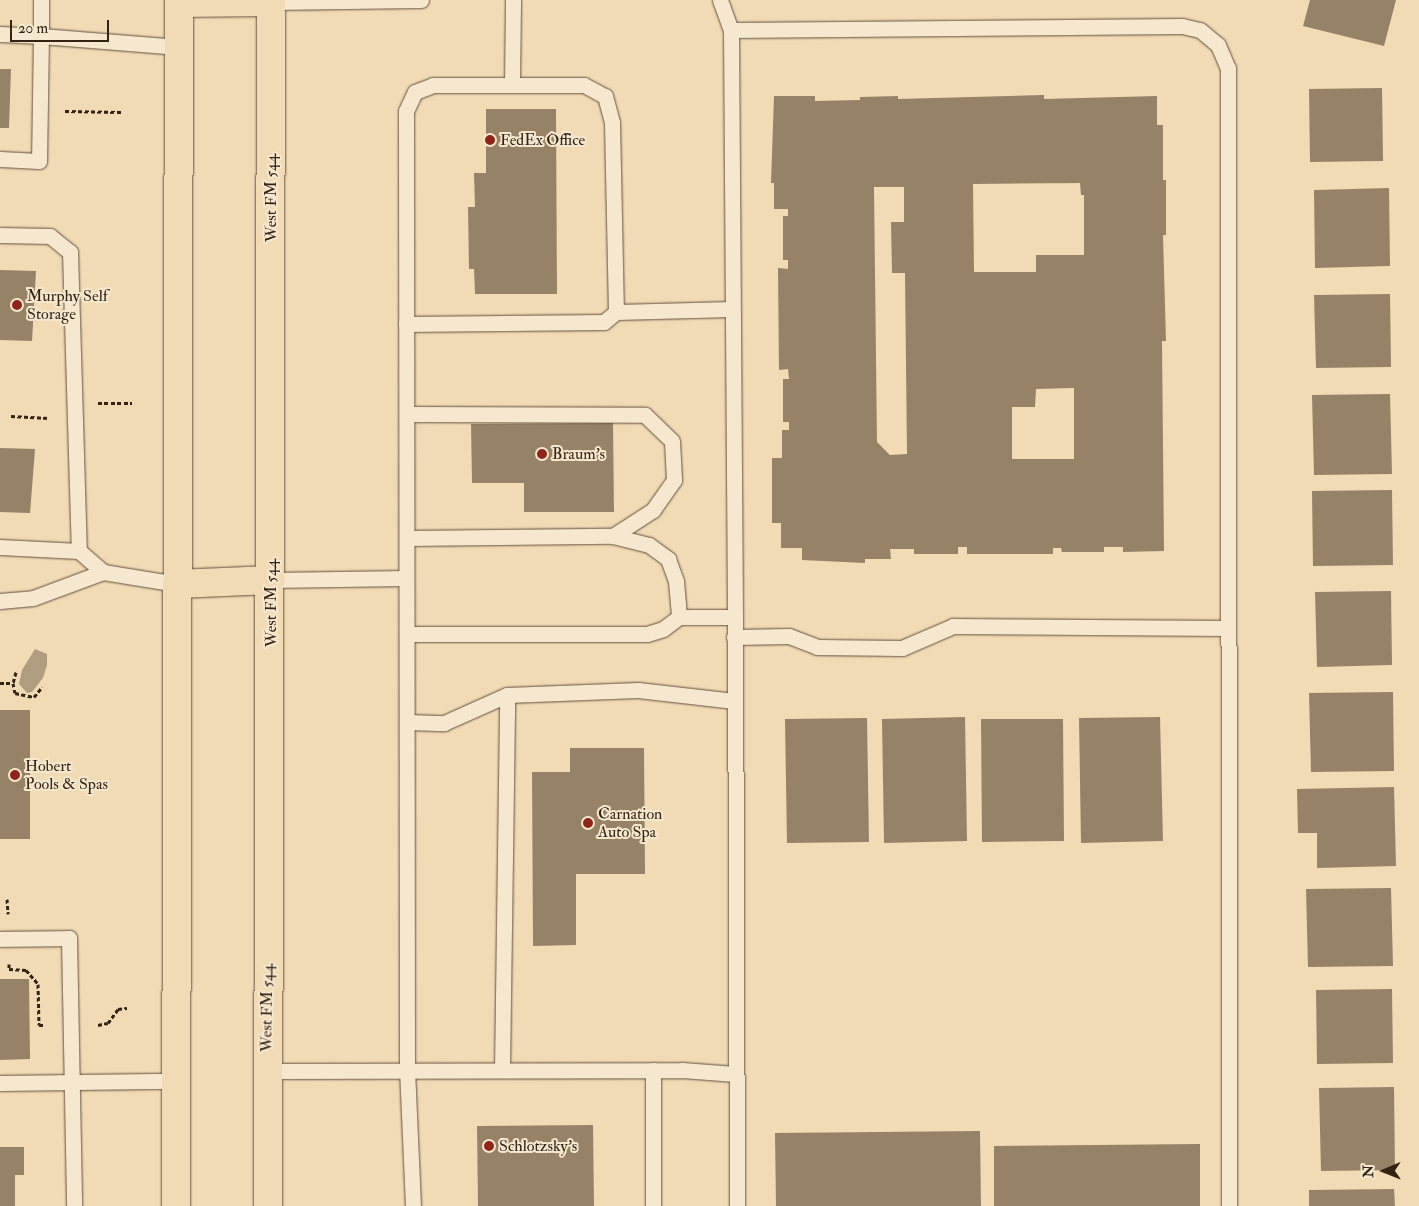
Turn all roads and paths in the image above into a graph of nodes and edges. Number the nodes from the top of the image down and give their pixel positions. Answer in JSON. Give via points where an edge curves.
{"nodes":[{"id":1,"x":41,"y":0,"type":"edge"},
{"id":2,"x":421,"y":0,"type":"edge"},
{"id":3,"x":512,"y":0,"type":"edge"},
{"id":4,"x":720,"y":0,"type":"edge"},
{"id":5,"x":179,"y":1,"type":"edge"},
{"id":6,"x":271,"y":1,"type":"edge"},
{"id":7,"x":731,"y":30,"type":"junction"},
{"id":8,"x":0,"y":34,"type":"edge"},
{"id":9,"x":41,"y":36,"type":"junction"},
{"id":10,"x":179,"y":47,"type":"junction"},
{"id":11,"x":512,"y":85,"type":"junction"},
{"id":12,"x":65,"y":111,"type":"dead end"},
{"id":13,"x":120,"y":112,"type":"dead end"},
{"id":14,"x":0,"y":159,"type":"edge"},
{"id":15,"x":0,"y":234,"type":"edge"},
{"id":16,"x":732,"y":309,"type":"junction"},
{"id":17,"x":616,"y":312,"type":"junction"},
{"id":18,"x":406,"y":324,"type":"junction"},
{"id":19,"x":95,"y":403,"type":"dead end"},
{"id":20,"x":132,"y":403,"type":"dead end"},
{"id":21,"x":407,"y":414,"type":"junction"},
{"id":22,"x":11,"y":416,"type":"dead end"},
{"id":23,"x":49,"y":418,"type":"dead end"},
{"id":24,"x":613,"y":536,"type":"junction"},
{"id":25,"x":407,"y":538,"type":"junction"},
{"id":26,"x":0,"y":547,"type":"edge"},
{"id":27,"x":79,"y":550,"type":"junction"},
{"id":28,"x":103,"y":572,"type":"junction"},
{"id":29,"x":406,"y":578,"type":"junction"},
{"id":30,"x":271,"y":580,"type":"junction"},
{"id":31,"x":177,"y":584,"type":"junction"},
{"id":32,"x":0,"y":600,"type":"edge"},
{"id":33,"x":679,"y":617,"type":"junction"},
{"id":34,"x":735,"y":617,"type":"junction"},
{"id":35,"x":1227,"y":628,"type":"junction"},
{"id":36,"x":408,"y":634,"type":"junction"},
{"id":37,"x":734,"y":637,"type":"junction"},
{"id":38,"x":16,"y":672,"type":"dead end"},
{"id":39,"x":0,"y":683,"type":"edge"},
{"id":40,"x":12,"y":683,"type":"junction"},
{"id":41,"x":42,"y":687,"type":"dead end"},
{"id":42,"x":507,"y":695,"type":"junction"},
{"id":43,"x":734,"y":701,"type":"junction"},
{"id":44,"x":409,"y":722,"type":"junction"},
{"id":45,"x":0,"y":939,"type":"edge"},
{"id":46,"x":9,"y":964,"type":"dead end"},
{"id":47,"x":127,"y":1008,"type":"dead end"},
{"id":48,"x":98,"y":1024,"type":"dead end"},
{"id":49,"x":46,"y":1025,"type":"dead end"},
{"id":50,"x":407,"y":1070,"type":"junction"},
{"id":51,"x":502,"y":1070,"type":"junction"},
{"id":52,"x":653,"y":1070,"type":"junction"},
{"id":53,"x":267,"y":1071,"type":"junction"},
{"id":54,"x":735,"y":1074,"type":"junction"},
{"id":55,"x":72,"y":1081,"type":"junction"},
{"id":56,"x":174,"y":1081,"type":"junction"},
{"id":57,"x":0,"y":1083,"type":"edge"},
{"id":58,"x":74,"y":1206,"type":"edge"},
{"id":59,"x":176,"y":1206,"type":"edge"},
{"id":60,"x":268,"y":1206,"type":"edge"},
{"id":61,"x":413,"y":1206,"type":"edge"},
{"id":62,"x":653,"y":1206,"type":"edge"},
{"id":63,"x":737,"y":1206,"type":"edge"},
{"id":64,"x":1229,"y":1206,"type":"edge"}],
"edges":[{"from":1,"to":9,"type":"lane"},
{"from":2,"to":6,"type":"lane"},
{"from":3,"to":11,"type":"lane"},
{"from":4,"to":7,"type":"lane"},
{"from":5,"to":6,"type":"main road"},
{"from":5,"to":10,"type":"main road"},
{"from":6,"to":30,"type":"main road","name":"West FM 544"},
{"from":7,"to":16,"type":"lane"},
{"from":7,"to":35,"type":"lane","via":[[1182,26],[1200,30],[1218,45],[1228,68]]},
{"from":8,"to":9,"type":"lane"},
{"from":9,"to":10,"type":"lane"},
{"from":9,"to":14,"type":"lane","via":[[38,161]]},
{"from":10,"to":31,"type":"main road"},
{"from":11,"to":17,"type":"lane","via":[[584,85],[605,96],[612,123]]},
{"from":11,"to":18,"type":"lane","via":[[433,85],[415,92],[406,111]]},
{"from":12,"to":13,"type":"path"},
{"from":15,"to":27,"type":"lane","via":[[50,236],[70,252]]},
{"from":16,"to":17,"type":"lane"},
{"from":16,"to":34,"type":"lane"},
{"from":17,"to":18,"type":"lane","via":[[604,322]]},
{"from":18,"to":21,"type":"lane"},
{"from":19,"to":20,"type":"path"},
{"from":21,"to":24,"type":"lane","via":[[645,415],[672,441],[674,480],[653,510]]},
{"from":21,"to":25,"type":"lane"},
{"from":22,"to":23,"type":"path"},
{"from":24,"to":25,"type":"lane"},
{"from":24,"to":33,"type":"lane","via":[[649,545],[668,559],[676,581]]},
{"from":25,"to":29,"type":"lane"},
{"from":26,"to":27,"type":"lane"},
{"from":27,"to":28,"type":"lane"},
{"from":28,"to":31,"type":"lane"},
{"from":28,"to":32,"type":"lane","via":[[33,598]]},
{"from":29,"to":30,"type":"lane"},
{"from":29,"to":36,"type":"lane"},
{"from":30,"to":31,"type":"main road"},
{"from":30,"to":53,"type":"main road","name":"West FM 544"},
{"from":31,"to":56,"type":"main road"},
{"from":33,"to":34,"type":"lane"},
{"from":33,"to":36,"type":"lane","via":[[664,629],[646,634]]},
{"from":34,"to":37,"type":"lane"},
{"from":35,"to":37,"type":"lane","via":[[953,626],[902,648],[817,647],[789,636]]},
{"from":35,"to":64,"type":"lane"},
{"from":36,"to":44,"type":"lane"},
{"from":37,"to":43,"type":"lane"},
{"from":38,"to":40,"type":"path"},
{"from":39,"to":40,"type":"path"},
{"from":40,"to":41,"type":"path","via":[[16,693],[34,697]]},
{"from":42,"to":43,"type":"lane","via":[[638,690]]},
{"from":42,"to":44,"type":"lane","via":[[444,723]]},
{"from":42,"to":51,"type":"lane"},
{"from":43,"to":54,"type":"lane"},
{"from":44,"to":50,"type":"lane"},
{"from":45,"to":55,"type":"lane","via":[[68,938]]},
{"from":46,"to":49,"type":"path","via":[[9,969],[26,970],[38,984],[39,1025]]},
{"from":47,"to":48,"type":"path","via":[[118,1009],[108,1024]]},
{"from":50,"to":51,"type":"lane"},
{"from":50,"to":53,"type":"lane"},
{"from":50,"to":61,"type":"lane"},
{"from":51,"to":52,"type":"lane"},
{"from":52,"to":54,"type":"lane"},
{"from":52,"to":62,"type":"lane"},
{"from":53,"to":60,"type":"main road","name":"West FM 544"},
{"from":54,"to":63,"type":"lane"},
{"from":55,"to":56,"type":"lane"},
{"from":55,"to":57,"type":"lane"},
{"from":55,"to":58,"type":"lane"},
{"from":56,"to":59,"type":"main road"}]}
